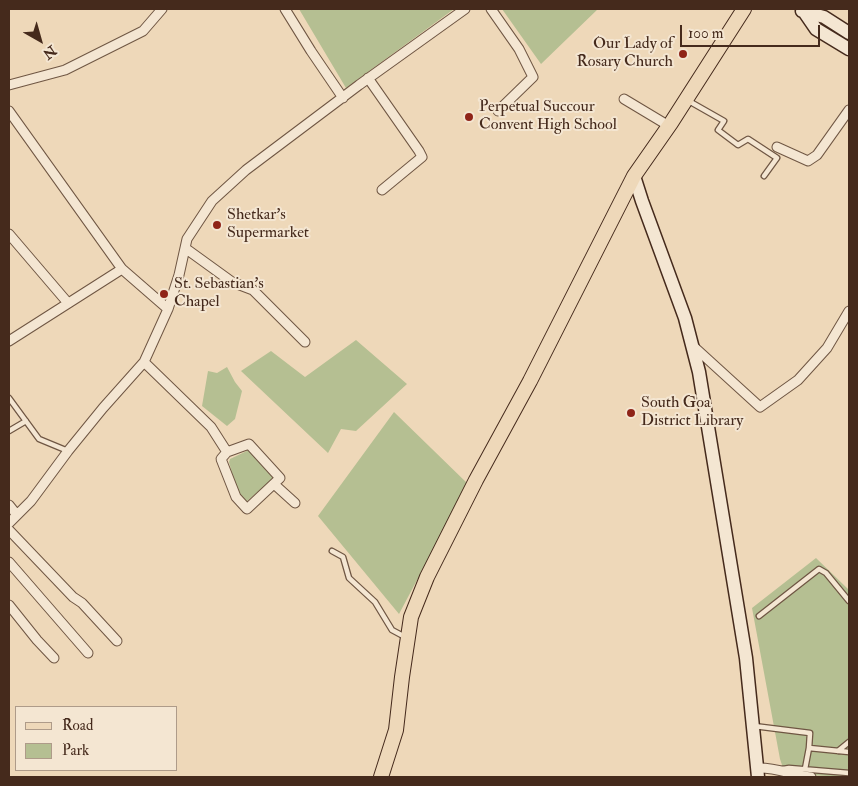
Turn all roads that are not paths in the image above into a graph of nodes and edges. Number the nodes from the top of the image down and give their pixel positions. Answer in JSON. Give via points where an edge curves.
{"nodes":[{"id":1,"x":162,"y":9,"type":"edge"},
{"id":2,"x":285,"y":9,"type":"edge"},
{"id":3,"x":465,"y":9,"type":"edge"},
{"id":4,"x":491,"y":9,"type":"edge"},
{"id":5,"x":744,"y":9,"type":"edge"},
{"id":6,"x":802,"y":11,"type":"edge"},
{"id":7,"x":849,"y":33,"type":"edge"},
{"id":8,"x":849,"y":49,"type":"edge"},
{"id":9,"x":368,"y":78,"type":"junction"},
{"id":10,"x":9,"y":85,"type":"edge"},
{"id":11,"x":343,"y":98,"type":"junction"},
{"id":12,"x":624,"y":99,"type":"dead end"},
{"id":13,"x":686,"y":99,"type":"junction"},
{"id":14,"x":849,"y":110,"type":"edge"},
{"id":15,"x":9,"y":111,"type":"edge"},
{"id":16,"x":498,"y":111,"type":"dead end"},
{"id":17,"x":669,"y":126,"type":"junction"},
{"id":18,"x":777,"y":148,"type":"dead end"},
{"id":19,"x":634,"y":176,"type":"junction"},
{"id":20,"x":764,"y":176,"type":"dead end"},
{"id":21,"x":382,"y":190,"type":"dead end"},
{"id":22,"x":9,"y":234,"type":"edge"},
{"id":23,"x":185,"y":248,"type":"junction"},
{"id":24,"x":122,"y":269,"type":"junction"},
{"id":25,"x":68,"y":304,"type":"junction"},
{"id":26,"x":168,"y":309,"type":"junction"},
{"id":27,"x":849,"y":311,"type":"edge"},
{"id":28,"x":9,"y":342,"type":"edge"},
{"id":29,"x":305,"y":342,"type":"dead end"},
{"id":30,"x":692,"y":344,"type":"junction"},
{"id":31,"x":144,"y":362,"type":"junction"},
{"id":32,"x":9,"y":398,"type":"edge"},
{"id":33,"x":26,"y":421,"type":"junction"},
{"id":34,"x":9,"y":431,"type":"edge"},
{"id":35,"x":68,"y":451,"type":"junction"},
{"id":36,"x":227,"y":452,"type":"junction"},
{"id":37,"x":274,"y":484,"type":"junction"},
{"id":38,"x":295,"y":503,"type":"dead end"},
{"id":39,"x":9,"y":505,"type":"edge"},
{"id":40,"x":17,"y":515,"type":"junction"},
{"id":41,"x":9,"y":523,"type":"edge"},
{"id":42,"x":9,"y":530,"type":"edge"},
{"id":43,"x":332,"y":551,"type":"dead end"},
{"id":44,"x":9,"y":562,"type":"edge"},
{"id":45,"x":849,"y":601,"type":"edge"},
{"id":46,"x":9,"y":605,"type":"edge"},
{"id":47,"x":759,"y":616,"type":"dead end"},
{"id":48,"x":408,"y":639,"type":"junction"},
{"id":49,"x":117,"y":641,"type":"dead end"},
{"id":50,"x":88,"y":653,"type":"dead end"},
{"id":51,"x":54,"y":658,"type":"dead end"},
{"id":52,"x":753,"y":726,"type":"junction"},
{"id":53,"x":849,"y":742,"type":"edge"},
{"id":54,"x":809,"y":748,"type":"junction"},
{"id":55,"x":838,"y":751,"type":"junction"},
{"id":56,"x":849,"y":752,"type":"edge"},
{"id":57,"x":805,"y":769,"type":"junction"},
{"id":58,"x":779,"y":770,"type":"junction"},
{"id":59,"x":758,"y":772,"type":"edge"},
{"id":60,"x":849,"y":774,"type":"edge"},
{"id":61,"x":381,"y":777,"type":"edge"},
{"id":62,"x":811,"y":777,"type":"edge"}],
"edges":[{"from":1,"to":10,"type":"street","via":[[143,31],[66,70]]},
{"from":2,"to":11,"type":"street"},
{"from":3,"to":9,"type":"street"},
{"from":4,"to":16,"type":"street","via":[[520,49],[533,77]]},
{"from":5,"to":13,"type":"main road"},
{"from":6,"to":7,"type":"street","via":[[824,17]]},
{"from":6,"to":8,"type":"street","via":[[816,30]]},
{"from":9,"to":11,"type":"street"},
{"from":9,"to":21,"type":"street","via":[[422,157]]},
{"from":11,"to":23,"type":"street","via":[[246,170],[212,201],[187,239]]},
{"from":12,"to":17,"type":"street"},
{"from":13,"to":17,"type":"main road"},
{"from":13,"to":20,"type":"lane","via":[[724,121],[718,130],[738,145],[748,139],[777,158]]},
{"from":14,"to":18,"type":"street","via":[[818,155],[808,160]]},
{"from":15,"to":24,"type":"street"},
{"from":17,"to":19,"type":"main road"},
{"from":19,"to":30,"type":"street"},
{"from":19,"to":48,"type":"main road","via":[[427,577],[411,617]]},
{"from":22,"to":25,"type":"street"},
{"from":23,"to":26,"type":"street"},
{"from":23,"to":29,"type":"street","via":[[232,282],[253,290]]},
{"from":24,"to":25,"type":"street"},
{"from":24,"to":26,"type":"street"},
{"from":25,"to":28,"type":"street"},
{"from":26,"to":31,"type":"street"},
{"from":27,"to":30,"type":"street","via":[[827,348],[798,380],[760,407]]},
{"from":30,"to":52,"type":"street","via":[[746,658]]},
{"from":31,"to":35,"type":"street"},
{"from":31,"to":36,"type":"street","via":[[211,427]]},
{"from":32,"to":33,"type":"lane"},
{"from":33,"to":34,"type":"lane"},
{"from":33,"to":35,"type":"lane","via":[[39,439]]},
{"from":35,"to":40,"type":"street"},
{"from":36,"to":37,"type":"street","via":[[249,444],[280,478]]},
{"from":36,"to":37,"type":"street","via":[[221,459],[236,497],[247,509]]},
{"from":37,"to":38,"type":"street"},
{"from":39,"to":40,"type":"street"},
{"from":40,"to":41,"type":"street"},
{"from":42,"to":49,"type":"street"},
{"from":43,"to":48,"type":"lane","via":[[343,557],[349,578],[375,602],[392,630]]},
{"from":44,"to":50,"type":"street"},
{"from":45,"to":47,"type":"lane","via":[[819,569]]},
{"from":46,"to":51,"type":"street"},
{"from":48,"to":61,"type":"main road","via":[[396,730]]},
{"from":52,"to":54,"type":"lane","via":[[810,733]]},
{"from":52,"to":59,"type":"street"},
{"from":53,"to":55,"type":"lane"},
{"from":54,"to":55,"type":"lane"},
{"from":54,"to":57,"type":"lane"},
{"from":55,"to":56,"type":"lane"},
{"from":57,"to":58,"type":"lane"},
{"from":57,"to":60,"type":"lane"},
{"from":58,"to":59,"type":"street","via":[[771,767]]},
{"from":58,"to":62,"type":"street"}]}
